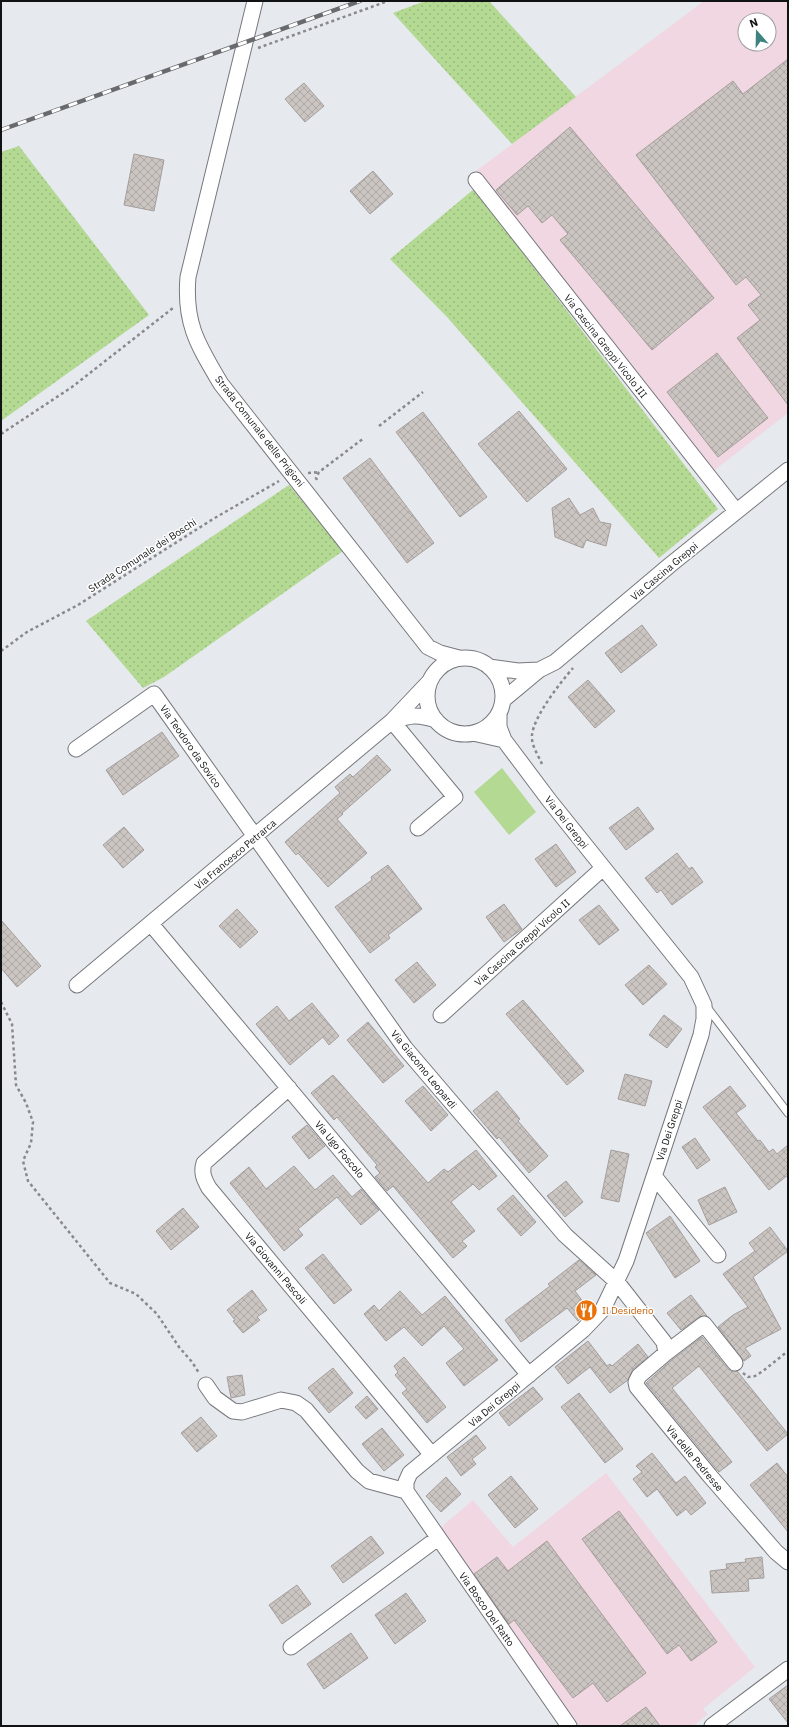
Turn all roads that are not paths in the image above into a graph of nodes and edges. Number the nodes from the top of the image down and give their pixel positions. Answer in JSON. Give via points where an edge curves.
{"nodes":[{"id":1,"x":255,"y":1,"type":"edge"},
{"id":2,"x":476,"y":180,"type":"dead end"},
{"id":3,"x":788,"y":470,"type":"edge"},
{"id":4,"x":736,"y":511,"type":"junction"},
{"id":5,"x":428,"y":647,"type":"junction"},
{"id":6,"x":459,"y":658,"type":"junction"},
{"id":7,"x":489,"y":667,"type":"junction"},
{"id":8,"x":539,"y":670,"type":"junction"},
{"id":9,"x":431,"y":680,"type":"junction"},
{"id":10,"x":501,"y":707,"type":"junction"},
{"id":11,"x":436,"y":720,"type":"junction"},
{"id":12,"x":392,"y":721,"type":"junction"},
{"id":13,"x":473,"y":733,"type":"junction"},
{"id":14,"x":504,"y":740,"type":"junction"},
{"id":15,"x":76,"y":749,"type":"dead end"},
{"id":16,"x":418,"y":828,"type":"dead end"},
{"id":17,"x":255,"y":836,"type":"junction"},
{"id":18,"x":603,"y":868,"type":"junction"},
{"id":19,"x":151,"y":924,"type":"junction"},
{"id":20,"x":76,"y":985,"type":"dead end"},
{"id":21,"x":704,"y":1005,"type":"junction"},
{"id":22,"x":441,"y":1015,"type":"dead end"},
{"id":23,"x":289,"y":1088,"type":"junction"},
{"id":24,"x":788,"y":1113,"type":"edge"},
{"id":25,"x":654,"y":1176,"type":"junction"},
{"id":26,"x":718,"y":1255,"type":"dead end"},
{"id":27,"x":617,"y":1282,"type":"junction"},
{"id":28,"x":666,"y":1353,"type":"junction"},
{"id":29,"x":735,"y":1363,"type":"road end"},
{"id":30,"x":529,"y":1375,"type":"junction"},
{"id":31,"x":206,"y":1385,"type":"road end"},
{"id":32,"x":432,"y":1455,"type":"junction"},
{"id":33,"x":406,"y":1492,"type":"junction"},
{"id":34,"x":438,"y":1538,"type":"junction"},
{"id":35,"x":788,"y":1562,"type":"edge"},
{"id":36,"x":291,"y":1647,"type":"dead end"},
{"id":37,"x":788,"y":1669,"type":"edge"},
{"id":38,"x":569,"y":1726,"type":"edge"},
{"id":39,"x":712,"y":1726,"type":"edge"}],
"edges":[{"from":1,"to":5,"type":"street","name":"Strada Comunale delle Prigioni","via":[[188,277],[187,308],[197,342],[221,384]]},
{"from":2,"to":4,"type":"street","name":"Via Cascina Greppi Vicolo III"},
{"from":3,"to":4,"type":"street","name":"Via Cascina Greppi"},
{"from":4,"to":8,"type":"street","name":"Via Cascina Greppi","via":[[554,662]]},
{"from":5,"to":6,"type":"street"},
{"from":5,"to":9,"type":"street"},
{"from":6,"to":7,"type":"street","via":[[469,658]]},
{"from":6,"to":9,"type":"street","via":[[437,670]]},
{"from":7,"to":8,"type":"street","via":[[518,671]]},
{"from":7,"to":10,"type":"street","via":[[498,676],[502,687]]},
{"from":8,"to":10,"type":"street","name":"Via Cascina Greppi"},
{"from":9,"to":11,"type":"street","via":[[427,695],[429,709]]},
{"from":9,"to":12,"type":"street","name":"Via Francesco Petrarca"},
{"from":10,"to":13,"type":"street","via":[[492,722]]},
{"from":10,"to":14,"type":"street","via":[[499,727]]},
{"from":11,"to":12,"type":"street","name":"Via Francesco Petrarca","via":[[412,715]]},
{"from":11,"to":13,"type":"street","via":[[452,731],[462,734]]},
{"from":12,"to":16,"type":"street","via":[[455,797]]},
{"from":12,"to":17,"type":"street","name":"Via Francesco Petrarca"},
{"from":13,"to":14,"type":"street"},
{"from":14,"to":18,"type":"street","name":"Via Dei Greppi"},
{"from":15,"to":17,"type":"street","name":"Via Teodoro da Sovico","via":[[154,694]]},
{"from":17,"to":19,"type":"street","name":"Via Francesco Petrarca"},
{"from":17,"to":27,"type":"street","name":"Via Giacomo Leopardi","via":[[405,1048],[565,1235]]},
{"from":18,"to":21,"type":"street","name":"Via Dei Greppi","via":[[691,977]]},
{"from":18,"to":22,"type":"street","name":"Via Cascina Greppi Vicolo II"},
{"from":19,"to":20,"type":"street","name":"Via Francesco Petrarca"},
{"from":19,"to":23,"type":"street","name":"Via Ugo Foscolo"},
{"from":21,"to":24,"type":"lane"},
{"from":21,"to":25,"type":"street","name":"Via Dei Greppi","via":[[701,1034]]},
{"from":23,"to":30,"type":"street","name":"Via Ugo Foscolo"},
{"from":23,"to":32,"type":"street","name":"Via Giovanni Pascoli","via":[[204,1164],[204,1179]]},
{"from":25,"to":26,"type":"street"},
{"from":25,"to":27,"type":"street","name":"Via Dei Greppi"},
{"from":27,"to":28,"type":"street","via":[[664,1342]]},
{"from":27,"to":30,"type":"street","name":"Via Dei Greppi","via":[[596,1317]]},
{"from":28,"to":29,"type":"street","name":"Via delle Pedresse","via":[[704,1324]]},
{"from":28,"to":35,"type":"street","name":"Via delle Pedresse","via":[[639,1376],[637,1388],[710,1476],[776,1552]]},
{"from":30,"to":32,"type":"street","name":"Via Dei Greppi"},
{"from":31,"to":33,"type":"street","via":[[215,1398],[233,1410],[242,1412],[281,1400],[296,1403],[306,1410],[357,1471],[369,1481]]},
{"from":32,"to":33,"type":"street","name":"Via Dei Greppi","via":[[410,1473],[406,1482]]},
{"from":33,"to":34,"type":"street","name":"Via Bosco Del Ratto"},
{"from":34,"to":36,"type":"street"},
{"from":34,"to":38,"type":"street","name":"Via Bosco Del Ratto"},
{"from":37,"to":39,"type":"street"}]}
